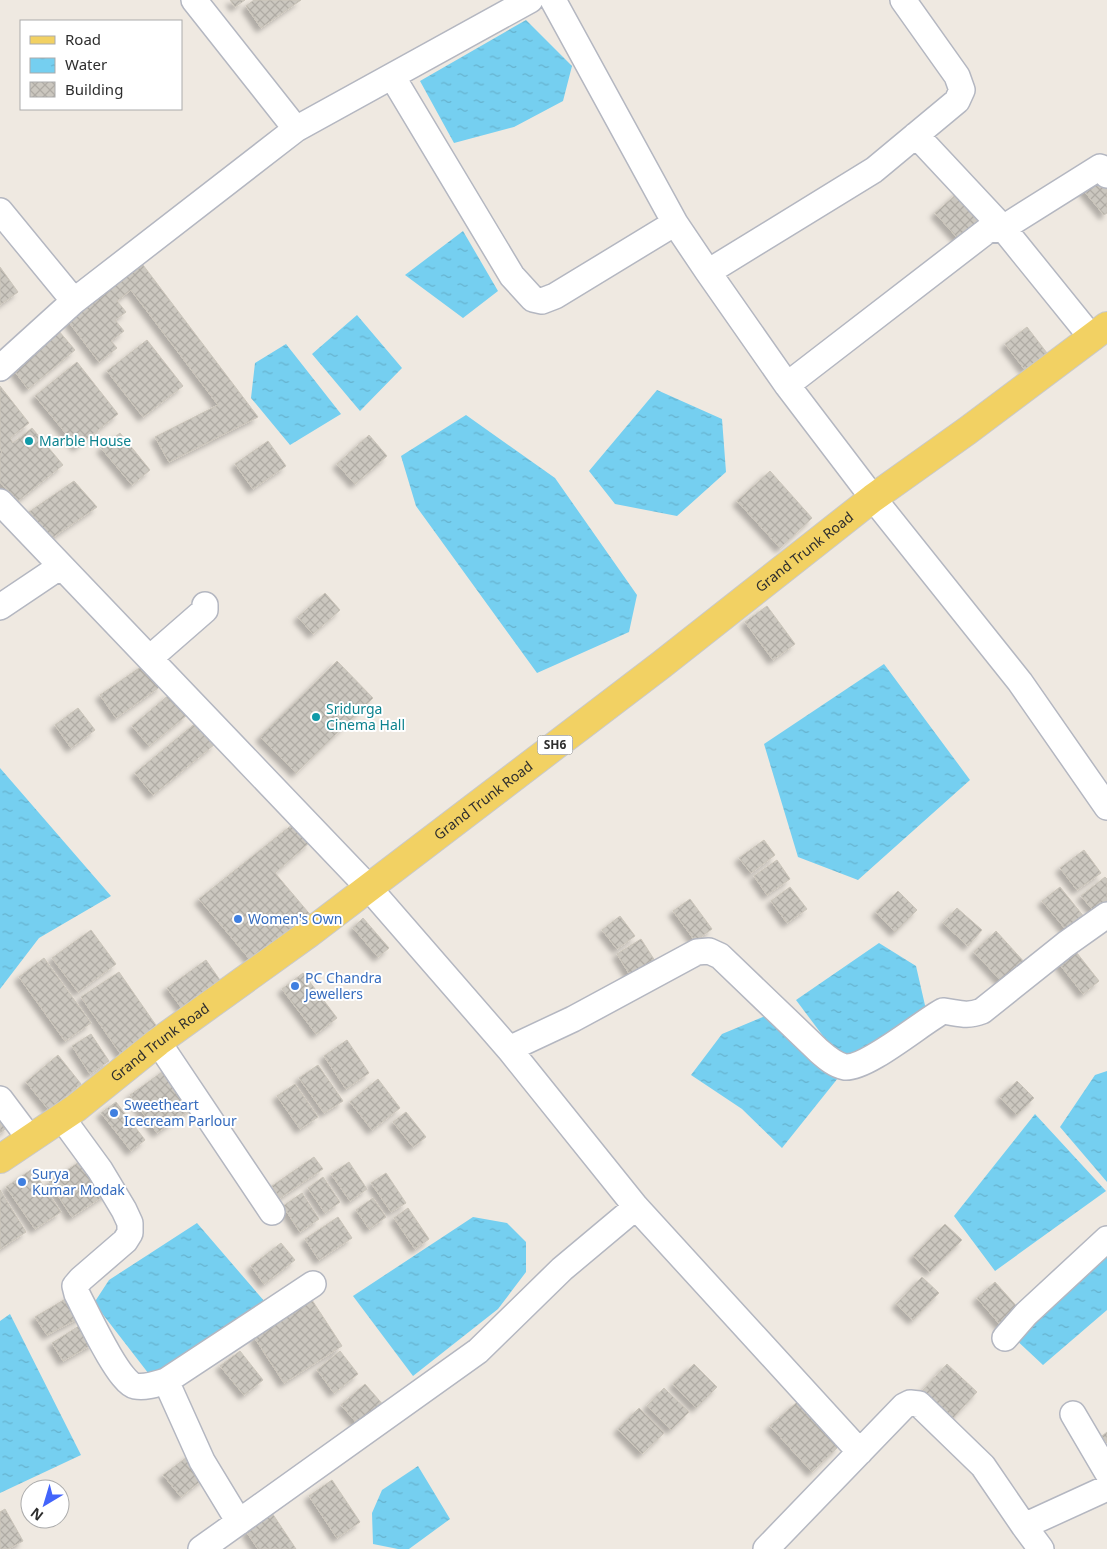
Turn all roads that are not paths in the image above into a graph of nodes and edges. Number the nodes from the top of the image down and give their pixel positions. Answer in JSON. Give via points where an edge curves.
{"nodes":[{"id":1,"x":194,"y":0,"type":"edge"},
{"id":2,"x":530,"y":0,"type":"edge"},
{"id":3,"x":553,"y":0,"type":"edge"},
{"id":4,"x":903,"y":0,"type":"edge"},
{"id":5,"x":392,"y":76,"type":"junction"},
{"id":6,"x":296,"y":129,"type":"junction"},
{"id":7,"x":916,"y":135,"type":"junction"},
{"id":8,"x":1107,"y":175,"type":"edge"},
{"id":9,"x":0,"y":211,"type":"edge"},
{"id":10,"x":675,"y":223,"type":"junction"},
{"id":11,"x":1004,"y":228,"type":"junction"},
{"id":12,"x":708,"y":272,"type":"junction"},
{"id":13,"x":74,"y":301,"type":"junction"},
{"id":14,"x":1099,"y":332,"type":"edge"},
{"id":15,"x":0,"y":368,"type":"edge"},
{"id":16,"x":787,"y":385,"type":"junction"},
{"id":17,"x":873,"y":498,"type":"junction"},
{"id":18,"x":0,"y":502,"type":"edge"},
{"id":19,"x":61,"y":566,"type":"junction"},
{"id":20,"x":205,"y":605,"type":"dead end"},
{"id":21,"x":0,"y":607,"type":"edge"},
{"id":22,"x":150,"y":658,"type":"junction"},
{"id":23,"x":1107,"y":806,"type":"edge"},
{"id":24,"x":369,"y":888,"type":"junction"},
{"id":25,"x":1107,"y":915,"type":"edge"},
{"id":26,"x":158,"y":1042,"type":"junction"},
{"id":27,"x":509,"y":1049,"type":"junction"},
{"id":28,"x":0,"y":1100,"type":"edge"},
{"id":29,"x":62,"y":1118,"type":"junction"},
{"id":30,"x":30,"y":1139,"type":"junction"},
{"id":31,"x":0,"y":1159,"type":"edge"},
{"id":32,"x":636,"y":1207,"type":"junction"},
{"id":33,"x":272,"y":1212,"type":"dead end"},
{"id":34,"x":1107,"y":1238,"type":"edge"},
{"id":35,"x":314,"y":1284,"type":"dead end"},
{"id":36,"x":1005,"y":1338,"type":"dead end"},
{"id":37,"x":166,"y":1380,"type":"junction"},
{"id":38,"x":1073,"y":1414,"type":"dead end"},
{"id":39,"x":860,"y":1452,"type":"junction"},
{"id":40,"x":1107,"y":1472,"type":"edge"},
{"id":41,"x":1107,"y":1488,"type":"edge"},
{"id":42,"x":1024,"y":1526,"type":"junction"},
{"id":43,"x":232,"y":1535,"type":"edge"},
{"id":44,"x":201,"y":1549,"type":"edge"},
{"id":45,"x":766,"y":1549,"type":"edge"},
{"id":46,"x":1041,"y":1549,"type":"edge"}],
"edges":[{"from":1,"to":6,"type":"street"},
{"from":2,"to":5,"type":"street"},
{"from":3,"to":10,"type":"street"},
{"from":4,"to":7,"type":"street","via":[[957,76],[962,90],[957,101]]},
{"from":5,"to":6,"type":"street"},
{"from":5,"to":10,"type":"street","via":[[512,276],[533,299],[542,301],[555,296]]},
{"from":6,"to":13,"type":"street"},
{"from":7,"to":11,"type":"street"},
{"from":7,"to":12,"type":"street","via":[[874,170]]},
{"from":8,"to":11,"type":"street","via":[[1100,166]]},
{"from":9,"to":13,"type":"street"},
{"from":10,"to":12,"type":"street"},
{"from":11,"to":14,"type":"street"},
{"from":11,"to":16,"type":"street","via":[[988,230]]},
{"from":12,"to":16,"type":"street"},
{"from":13,"to":15,"type":"street"},
{"from":14,"to":17,"type":"main road","name":"Grand Trunk Road","number":"SH6"},
{"from":16,"to":17,"type":"street"},
{"from":17,"to":23,"type":"street","via":[[1020,682]]},
{"from":17,"to":24,"type":"main road","name":"Grand Trunk Road","number":"SH6"},
{"from":18,"to":19,"type":"street"},
{"from":19,"to":21,"type":"street"},
{"from":19,"to":22,"type":"street"},
{"from":20,"to":22,"type":"street","via":[[205,610],[196,620]]},
{"from":22,"to":24,"type":"street"},
{"from":24,"to":26,"type":"main road","name":"Grand Trunk Road","number":"SH6"},
{"from":24,"to":27,"type":"street"},
{"from":25,"to":27,"type":"street","via":[[982,1011],[961,1015],[943,1011],[868,1060],[847,1067],[833,1063],[720,956],[709,951],[697,952]]},
{"from":26,"to":29,"type":"main road","name":"Grand Trunk Road","number":"SH6"},
{"from":26,"to":33,"type":"street"},
{"from":27,"to":32,"type":"street"},
{"from":28,"to":30,"type":"street"},
{"from":29,"to":30,"type":"main road","name":"Grand Trunk Road","number":"SH6"},
{"from":29,"to":37,"type":"street","via":[[115,1193],[130,1224],[130,1233],[125,1241],[75,1286],[77,1294],[126,1381],[134,1386],[149,1386]]},
{"from":30,"to":31,"type":"main road","name":"Grand Trunk Road","number":"SH6"},
{"from":32,"to":39,"type":"street"},
{"from":32,"to":43,"type":"street","via":[[562,1269],[478,1351]]},
{"from":34,"to":36,"type":"street"},
{"from":35,"to":37,"type":"street"},
{"from":37,"to":43,"type":"street"},
{"from":38,"to":40,"type":"street"},
{"from":39,"to":42,"type":"street","via":[[904,1406],[910,1402],[919,1404],[983,1466]]},
{"from":39,"to":45,"type":"street"},
{"from":41,"to":42,"type":"street"},
{"from":42,"to":46,"type":"street"},
{"from":43,"to":44,"type":"street"}]}
